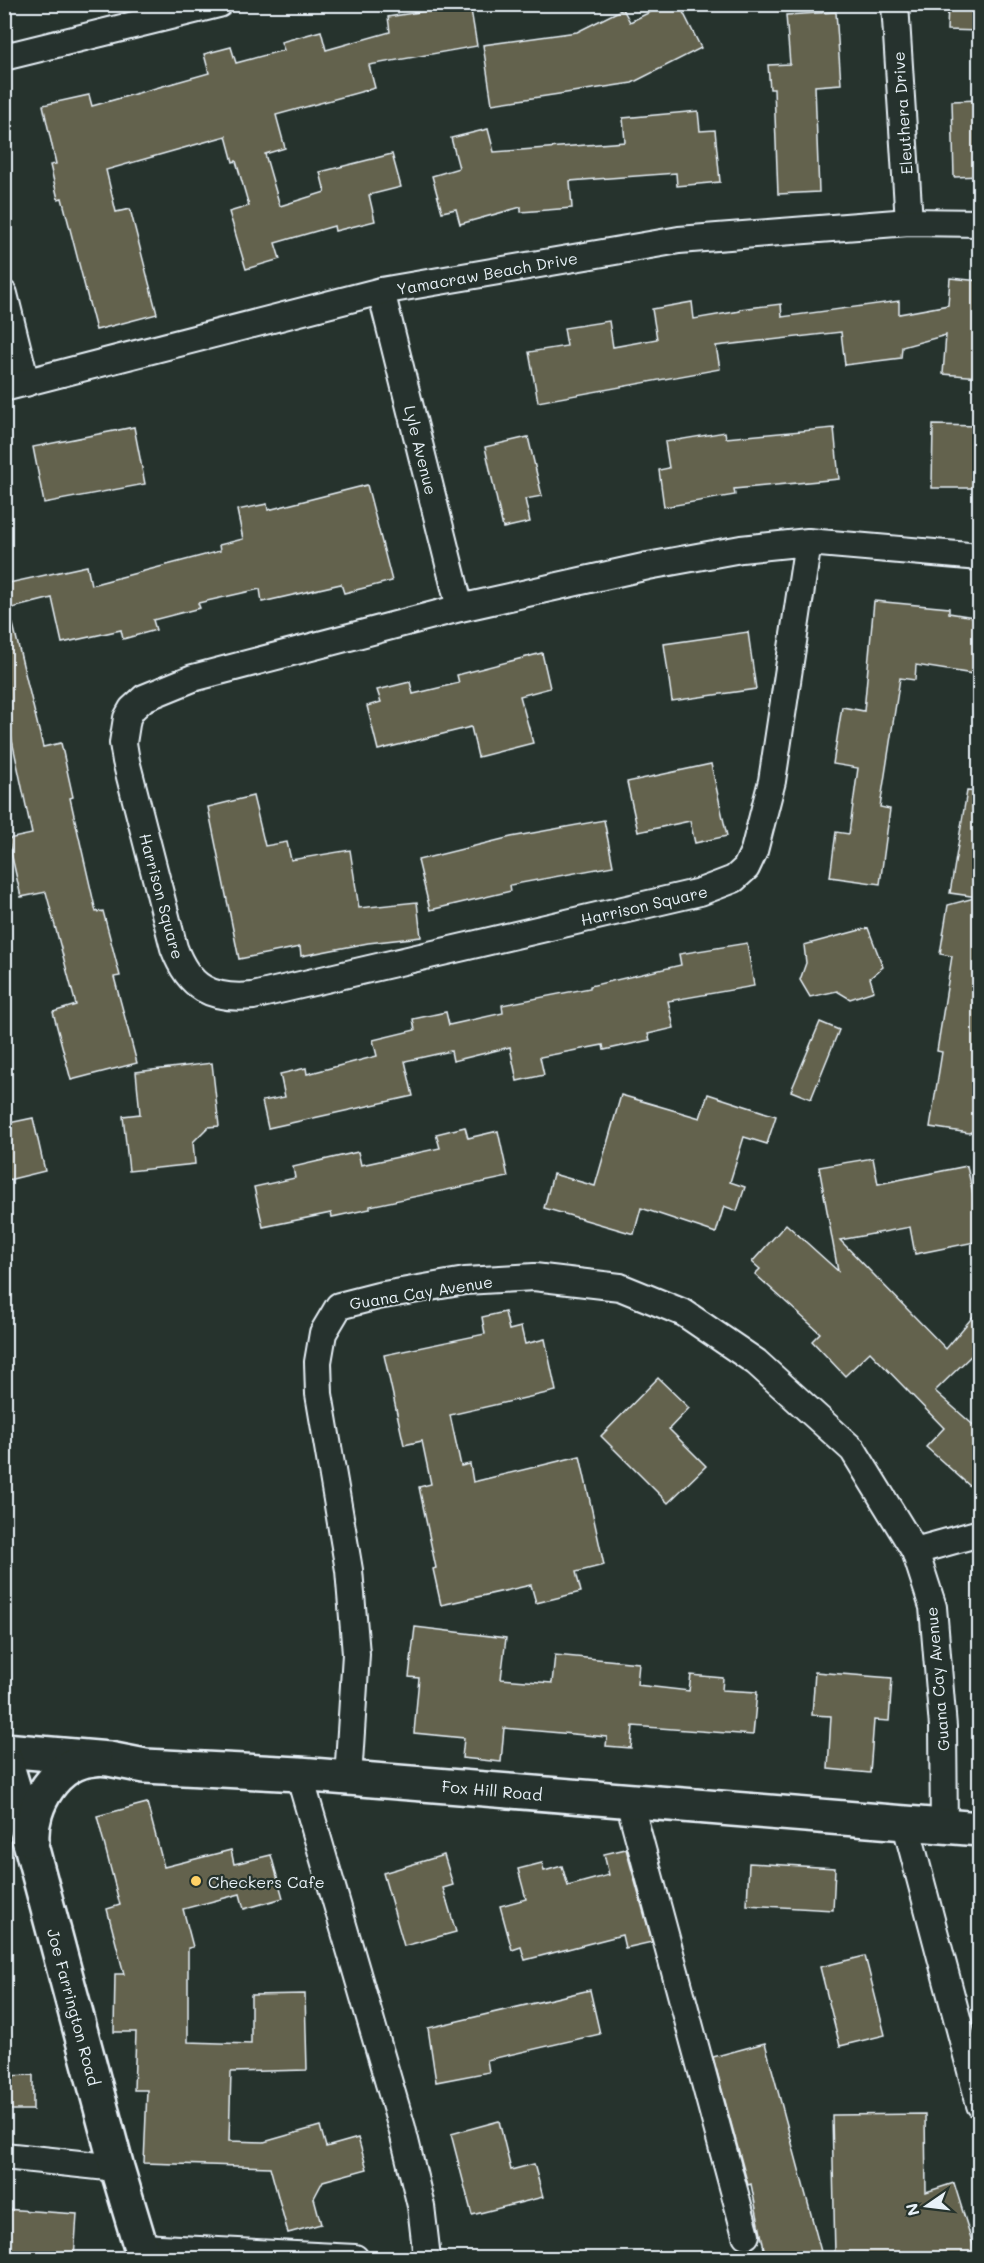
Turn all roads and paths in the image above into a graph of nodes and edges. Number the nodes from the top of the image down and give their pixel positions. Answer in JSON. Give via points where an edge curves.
{"nodes":[{"id":1,"x":219,"y":4,"type":"edge"},
{"id":2,"x":895,"y":4,"type":"edge"},
{"id":3,"x":4,"y":57,"type":"edge"},
{"id":4,"x":909,"y":222,"type":"junction"},
{"id":5,"x":980,"y":223,"type":"edge"},
{"id":6,"x":381,"y":291,"type":"junction"},
{"id":7,"x":4,"y":294,"type":"edge"},
{"id":8,"x":15,"y":386,"type":"edge"},
{"id":9,"x":808,"y":542,"type":"junction"},
{"id":10,"x":980,"y":557,"type":"edge"},
{"id":11,"x":460,"y":608,"type":"junction"},
{"id":12,"x":980,"y":1533,"type":"edge"},
{"id":13,"x":915,"y":1551,"type":"junction"},
{"id":14,"x":4,"y":1750,"type":"edge"},
{"id":15,"x":4,"y":1756,"type":"edge"},
{"id":16,"x":109,"y":1759,"type":"junction"},
{"id":17,"x":299,"y":1774,"type":"junction"},
{"id":18,"x":348,"y":1778,"type":"junction"},
{"id":19,"x":629,"y":1802,"type":"junction"},
{"id":20,"x":906,"y":1825,"type":"junction"},
{"id":21,"x":944,"y":1828,"type":"junction"},
{"id":22,"x":980,"y":1829,"type":"edge"},
{"id":23,"x":32,"y":1849,"type":"junction"},
{"id":24,"x":980,"y":2105,"type":"edge"},
{"id":25,"x":4,"y":2156,"type":"edge"},
{"id":26,"x":117,"y":2168,"type":"junction"},
{"id":27,"x":746,"y":2235,"type":"dead end"},
{"id":28,"x":142,"y":2253,"type":"edge"},
{"id":29,"x":356,"y":2259,"type":"edge"},
{"id":30,"x":427,"y":2259,"type":"edge"}],
"edges":[{"from":1,"to":3,"type":"street"},
{"from":2,"to":4,"type":"street","name":"Eleuthera Drive"},
{"from":4,"to":5,"type":"street","name":"Yamacraw Beach Drive"},
{"from":4,"to":6,"type":"street","name":"Yamacraw Beach Drive","via":[[680,240]]},
{"from":6,"to":8,"type":"street","name":"Yamacraw Beach Drive"},
{"from":6,"to":11,"type":"street","name":"Lyle Avenue"},
{"from":7,"to":8,"type":"street"},
{"from":9,"to":10,"type":"street","name":"Harrison Square"},
{"from":9,"to":11,"type":"street","name":"Harrison Square","via":[[660,564]]},
{"from":9,"to":11,"type":"street","name":"Harrison Square","via":[[772,781],[754,851],[746,868],[734,879],[700,892],[253,996],[233,998],[201,988],[181,966],[174,948],[126,761],[124,730],[132,709],[144,698],[193,678]]},
{"from":12,"to":13,"type":"street"},
{"from":13,"to":18,"type":"street","name":"Guana Cay Avenue","via":[[853,1450],[756,1362],[684,1313],[620,1287],[534,1277],[465,1281],[339,1306],[323,1333],[318,1362],[319,1394],[349,1570],[356,1654]]},
{"from":13,"to":21,"type":"street","name":"Guana Cay Avenue","via":[[933,1607],[942,1727]]},
{"from":14,"to":16,"type":"main road","name":"Fox Hill Road"},
{"from":15,"to":23,"type":"main road","name":"Joe Farrington Road"},
{"from":16,"to":17,"type":"main road","name":"Fox Hill Road","via":[[144,1766]]},
{"from":16,"to":23,"type":"main road","via":[[90,1759],[72,1767],[44,1792],[36,1810]]},
{"from":17,"to":18,"type":"main road","name":"Fox Hill Road"},
{"from":17,"to":30,"type":"street","via":[[402,2128],[421,2206]]},
{"from":18,"to":19,"type":"main road","name":"Fox Hill Road"},
{"from":19,"to":20,"type":"main road","name":"Fox Hill Road"},
{"from":19,"to":27,"type":"street"},
{"from":20,"to":21,"type":"main road","name":"Fox Hill Road"},
{"from":20,"to":24,"type":"street"},
{"from":21,"to":22,"type":"main road","name":"Fox Hill Road"},
{"from":23,"to":26,"type":"main road","name":"Joe Farrington Road"},
{"from":25,"to":26,"type":"street"},
{"from":26,"to":28,"type":"main road","name":"Joe Farrington Road"},
{"from":28,"to":29,"type":"street"}]}
